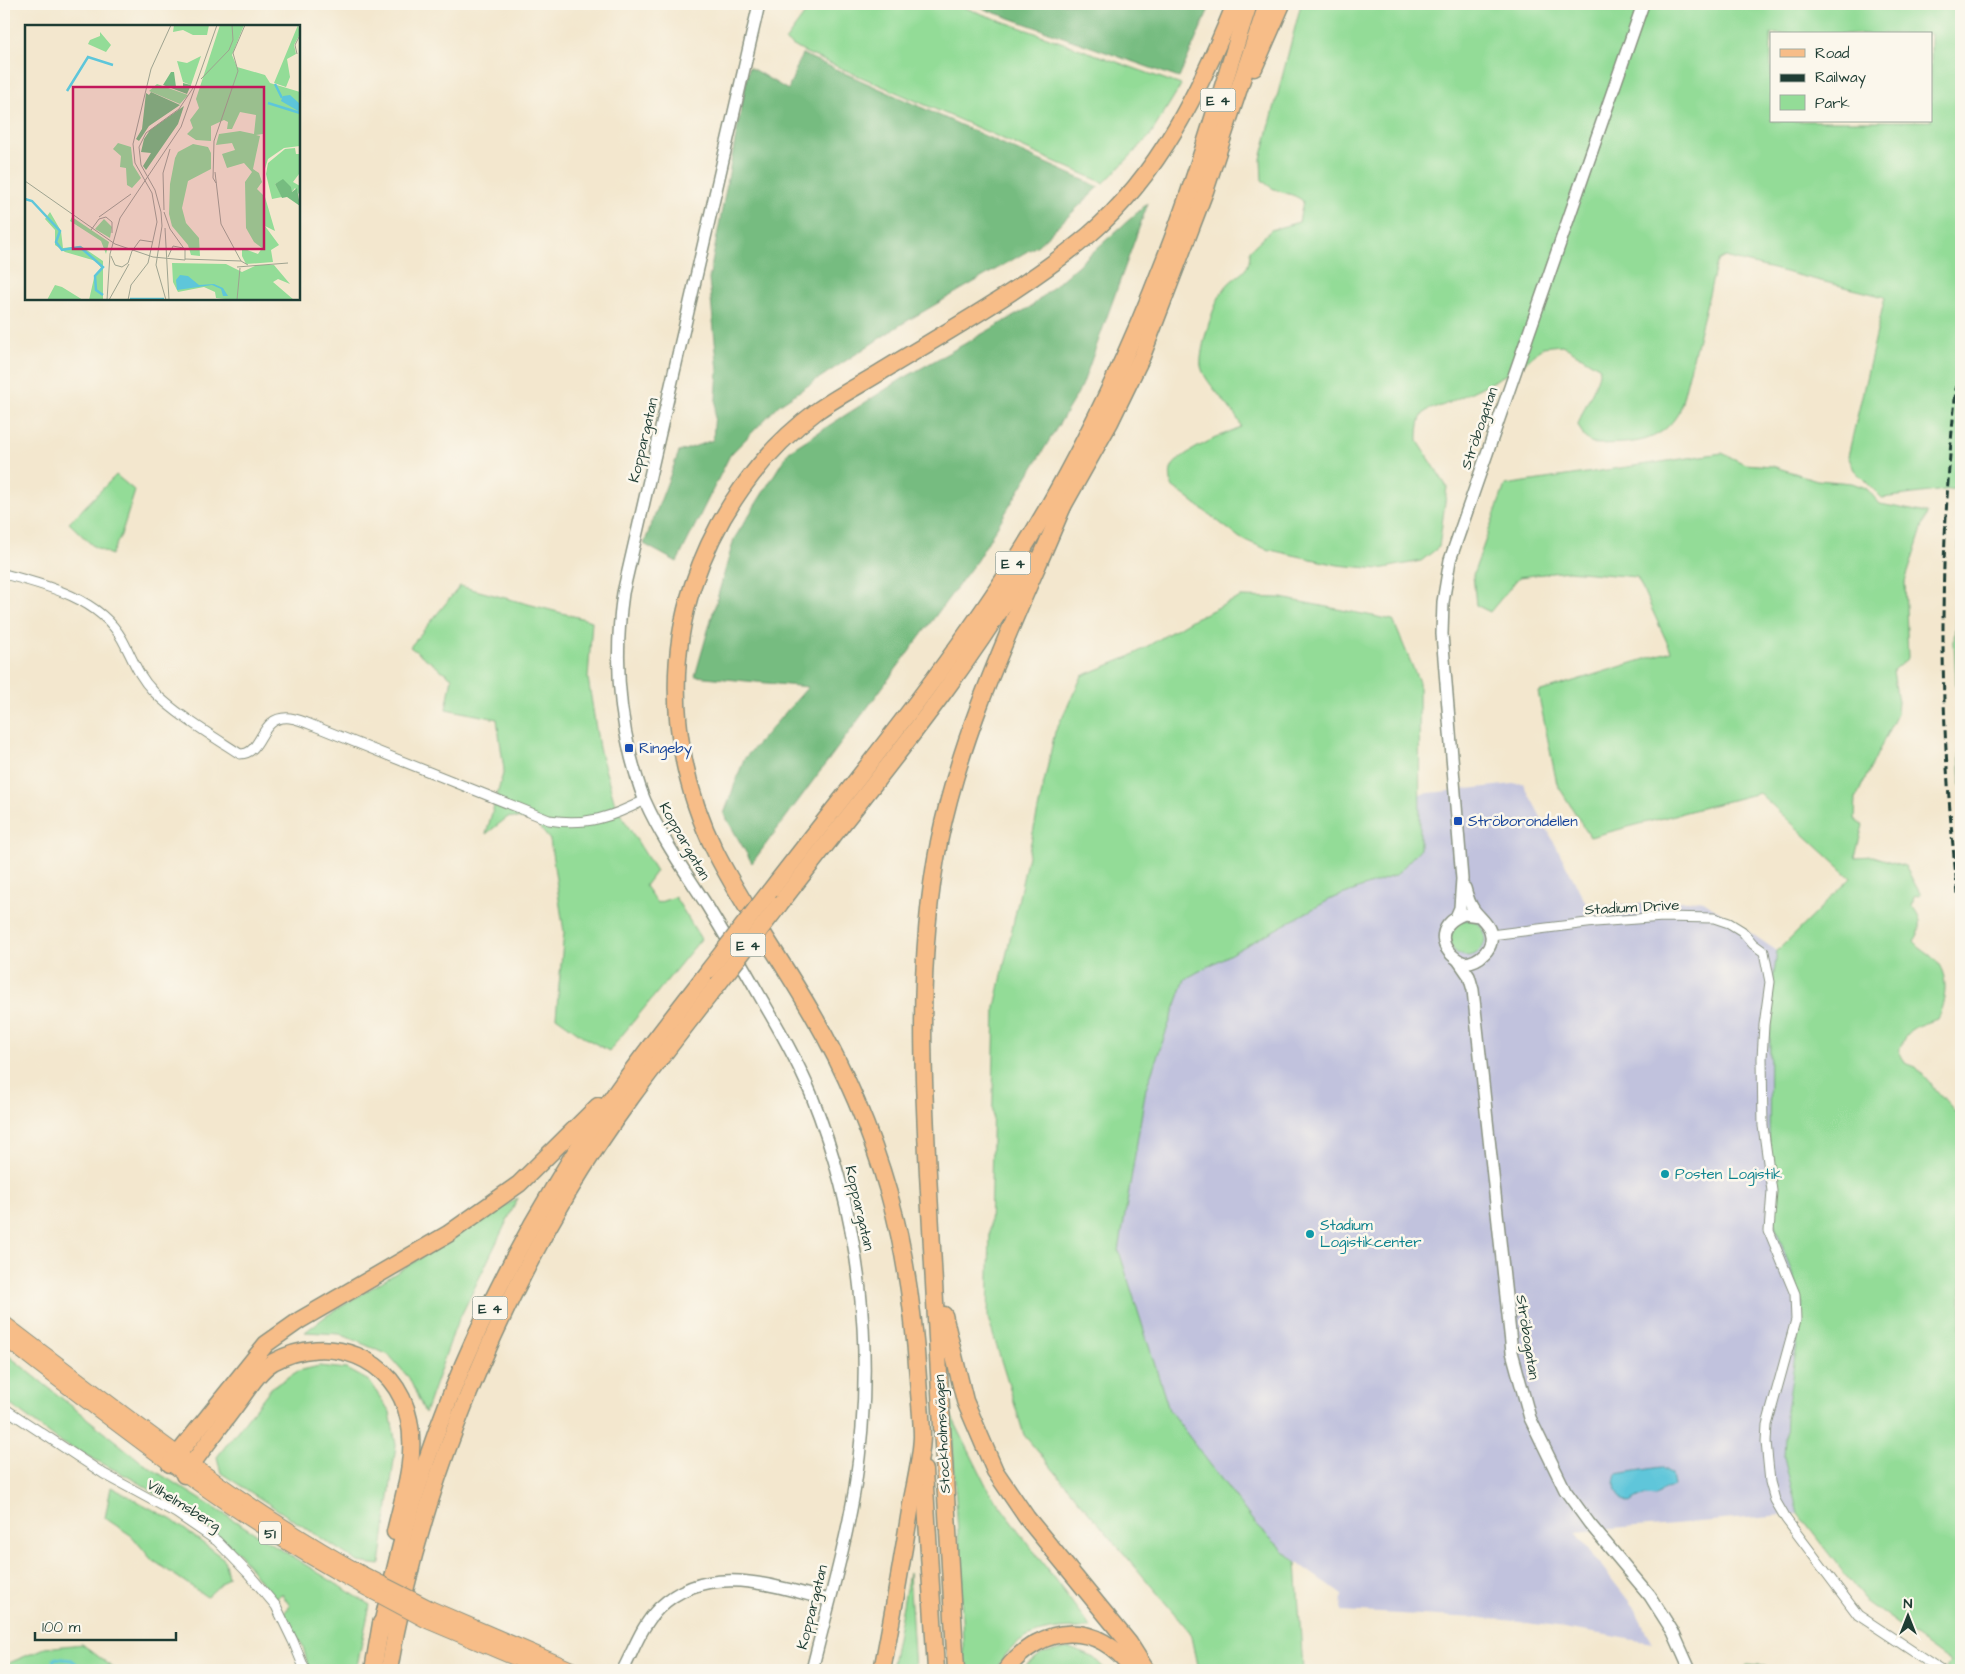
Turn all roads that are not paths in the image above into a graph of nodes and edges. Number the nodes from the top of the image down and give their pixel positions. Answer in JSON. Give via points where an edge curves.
{"nodes":[{"id":1,"x":759,"y":4,"type":"edge"},
{"id":2,"x":1235,"y":4,"type":"edge"},
{"id":3,"x":1249,"y":4,"type":"edge"},
{"id":4,"x":1267,"y":4,"type":"edge"},
{"id":5,"x":1282,"y":4,"type":"edge"},
{"id":6,"x":1644,"y":4,"type":"edge"},
{"id":7,"x":1234,"y":104,"type":"junction"},
{"id":8,"x":1063,"y":506,"type":"junction"},
{"id":9,"x":4,"y":574,"type":"edge"},
{"id":10,"x":645,"y":800,"type":"junction"},
{"id":11,"x":1462,"y":879,"type":"junction"},
{"id":12,"x":1479,"y":916,"type":"junction"},
{"id":13,"x":1456,"y":917,"type":"junction"},
{"id":14,"x":1491,"y":935,"type":"junction"},
{"id":15,"x":1478,"y":959,"type":"junction"},
{"id":16,"x":1458,"y":960,"type":"junction"},
{"id":17,"x":1473,"y":990,"type":"junction"},
{"id":18,"x":636,"y":1066,"type":"junction"},
{"id":19,"x":933,"y":1267,"type":"junction"},
{"id":20,"x":4,"y":1323,"type":"edge"},
{"id":21,"x":4,"y":1338,"type":"edge"},
{"id":22,"x":4,"y":1408,"type":"edge"},
{"id":23,"x":922,"y":1440,"type":"junction"},
{"id":24,"x":174,"y":1459,"type":"junction"},
{"id":25,"x":188,"y":1470,"type":"junction"},
{"id":26,"x":417,"y":1547,"type":"junction"},
{"id":27,"x":829,"y":1600,"type":"junction"},
{"id":28,"x":429,"y":1615,"type":"junction"},
{"id":29,"x":380,"y":1633,"type":"junction"},
{"id":30,"x":632,"y":1654,"type":"junction"},
{"id":31,"x":305,"y":1670,"type":"edge"},
{"id":32,"x":373,"y":1670,"type":"edge"},
{"id":33,"x":389,"y":1670,"type":"edge"},
{"id":34,"x":400,"y":1670,"type":"edge"},
{"id":35,"x":542,"y":1670,"type":"edge"},
{"id":36,"x":574,"y":1670,"type":"edge"},
{"id":37,"x":623,"y":1670,"type":"edge"},
{"id":38,"x":631,"y":1670,"type":"edge"},
{"id":39,"x":812,"y":1670,"type":"edge"},
{"id":40,"x":882,"y":1670,"type":"edge"},
{"id":41,"x":936,"y":1670,"type":"edge"},
{"id":42,"x":956,"y":1670,"type":"edge"},
{"id":43,"x":1006,"y":1670,"type":"edge"},
{"id":44,"x":1133,"y":1670,"type":"edge"},
{"id":45,"x":1146,"y":1670,"type":"edge"},
{"id":46,"x":1690,"y":1670,"type":"edge"},
{"id":47,"x":1941,"y":1670,"type":"edge"}],
"edges":[{"from":1,"to":10,"type":"street","name":"Koppargatan","via":[[619,617],[618,694],[625,733]]},
{"from":2,"to":23,"type":"highway","via":[[1191,103],[1164,147],[1128,194],[1092,232],[1040,272],[818,410],[784,439],[750,476],[727,509],[707,548],[682,628],[677,673],[678,718],[684,762],[696,806],[716,853],[841,1066],[866,1124],[890,1196],[903,1249],[914,1323]]},
{"from":3,"to":18,"type":"highway","number":"E 4","bridge":true,"via":[[1165,259],[1098,413],[1050,503],[948,658]]},
{"from":4,"to":7,"type":"highway","number":"E 4"},
{"from":5,"to":7,"type":"highway","via":[[1261,56]]},
{"from":6,"to":11,"type":"street","name":"Ströbogatan","via":[[1450,560],[1442,634]]},
{"from":7,"to":8,"type":"highway","number":"E 4","via":[[1205,191],[1142,356]]},
{"from":8,"to":19,"type":"highway","name":"Stockholmsvägen","via":[[969,733],[940,841],[924,952],[922,1002]]},
{"from":8,"to":26,"type":"highway","number":"E 4","bridge":true,"via":[[1012,593],[958,671],[718,984],[602,1140],[569,1191],[519,1280],[483,1358],[453,1435]]},
{"from":9,"to":10,"type":"street","via":[[68,594],[106,619],[122,638],[137,670],[154,692],[240,754],[252,750],[272,722],[290,718],[549,820],[582,823],[606,818]]},
{"from":10,"to":27,"type":"street","name":"Koppargatan","via":[[672,852],[778,1026],[800,1070],[831,1150],[846,1206],[861,1289],[865,1399],[855,1485]]},
{"from":11,"to":12,"type":"street","name":"Ströbogatan","via":[[1469,902]]},
{"from":11,"to":13,"type":"street","name":"Ströbogatan"},
{"from":12,"to":13,"type":"street","via":[[1464,914]]},
{"from":12,"to":14,"type":"street"},
{"from":13,"to":16,"type":"street","via":[[1444,929],[1443,940],[1450,955]]},
{"from":14,"to":15,"type":"street","via":[[1489,947]]},
{"from":14,"to":47,"type":"street","name":"Stadium Drive","via":[[1595,922],[1663,917],[1714,918],[1742,931],[1764,952],[1770,982],[1762,1058],[1763,1126],[1772,1191],[1769,1230],[1791,1281],[1797,1307],[1767,1425],[1770,1482],[1775,1500],[1786,1519],[1858,1615]]},
{"from":15,"to":16,"type":"street","via":[[1464,963]]},
{"from":15,"to":17,"type":"street","name":"Ströbogatan"},
{"from":16,"to":17,"type":"street","name":"Ströbogatan","via":[[1469,976]]},
{"from":17,"to":46,"type":"street","name":"Ströbogatan","via":[[1512,1352],[1530,1418],[1565,1490],[1650,1596],[1674,1632]]},
{"from":18,"to":24,"type":"highway","via":[[519,1184],[448,1234],[300,1320],[266,1344]]},
{"from":18,"to":29,"type":"highway","number":"E 4","via":[[557,1181],[506,1274],[469,1354],[438,1430],[406,1529]]},
{"from":19,"to":42,"type":"highway","name":"Stockholmsvägen"},
{"from":19,"to":45,"type":"highway","via":[[964,1401],[995,1472],[1027,1518],[1129,1643]]},
{"from":20,"to":24,"type":"main road","number":"51"},
{"from":21,"to":24,"type":"main road","number":"51"},
{"from":22,"to":31,"type":"street","name":"Vilhelmsberg","via":[[104,1474],[176,1513],[217,1541],[276,1606]]},
{"from":23,"to":40,"type":"highway"},
{"from":23,"to":41,"type":"highway","name":"Stockholmsvägen"},
{"from":24,"to":25,"type":"main road","number":"51"},
{"from":25,"to":28,"type":"main road","number":"51","bridge":true,"via":[[269,1532]]},
{"from":25,"to":29,"type":"highway","via":[[252,1383],[271,1363],[298,1352],[322,1348],[343,1350],[367,1360],[388,1377],[402,1400],[409,1421],[411,1447],[387,1575]]},
{"from":26,"to":33,"type":"highway","number":"E 4"},
{"from":26,"to":34,"type":"highway"},
{"from":27,"to":30,"type":"street","via":[[747,1581],[708,1582],[692,1587],[659,1608],[646,1625]]},
{"from":27,"to":39,"type":"street","name":"Koppargatan"},
{"from":28,"to":35,"type":"main road","number":"51"},
{"from":28,"to":36,"type":"main road","number":"51"},
{"from":29,"to":32,"type":"highway","number":"E 4"},
{"from":30,"to":37,"type":"street"},
{"from":30,"to":38,"type":"street"},
{"from":43,"to":44,"type":"highway","via":[[1032,1644],[1062,1633],[1086,1634],[1108,1644],[1125,1658]]}]}
